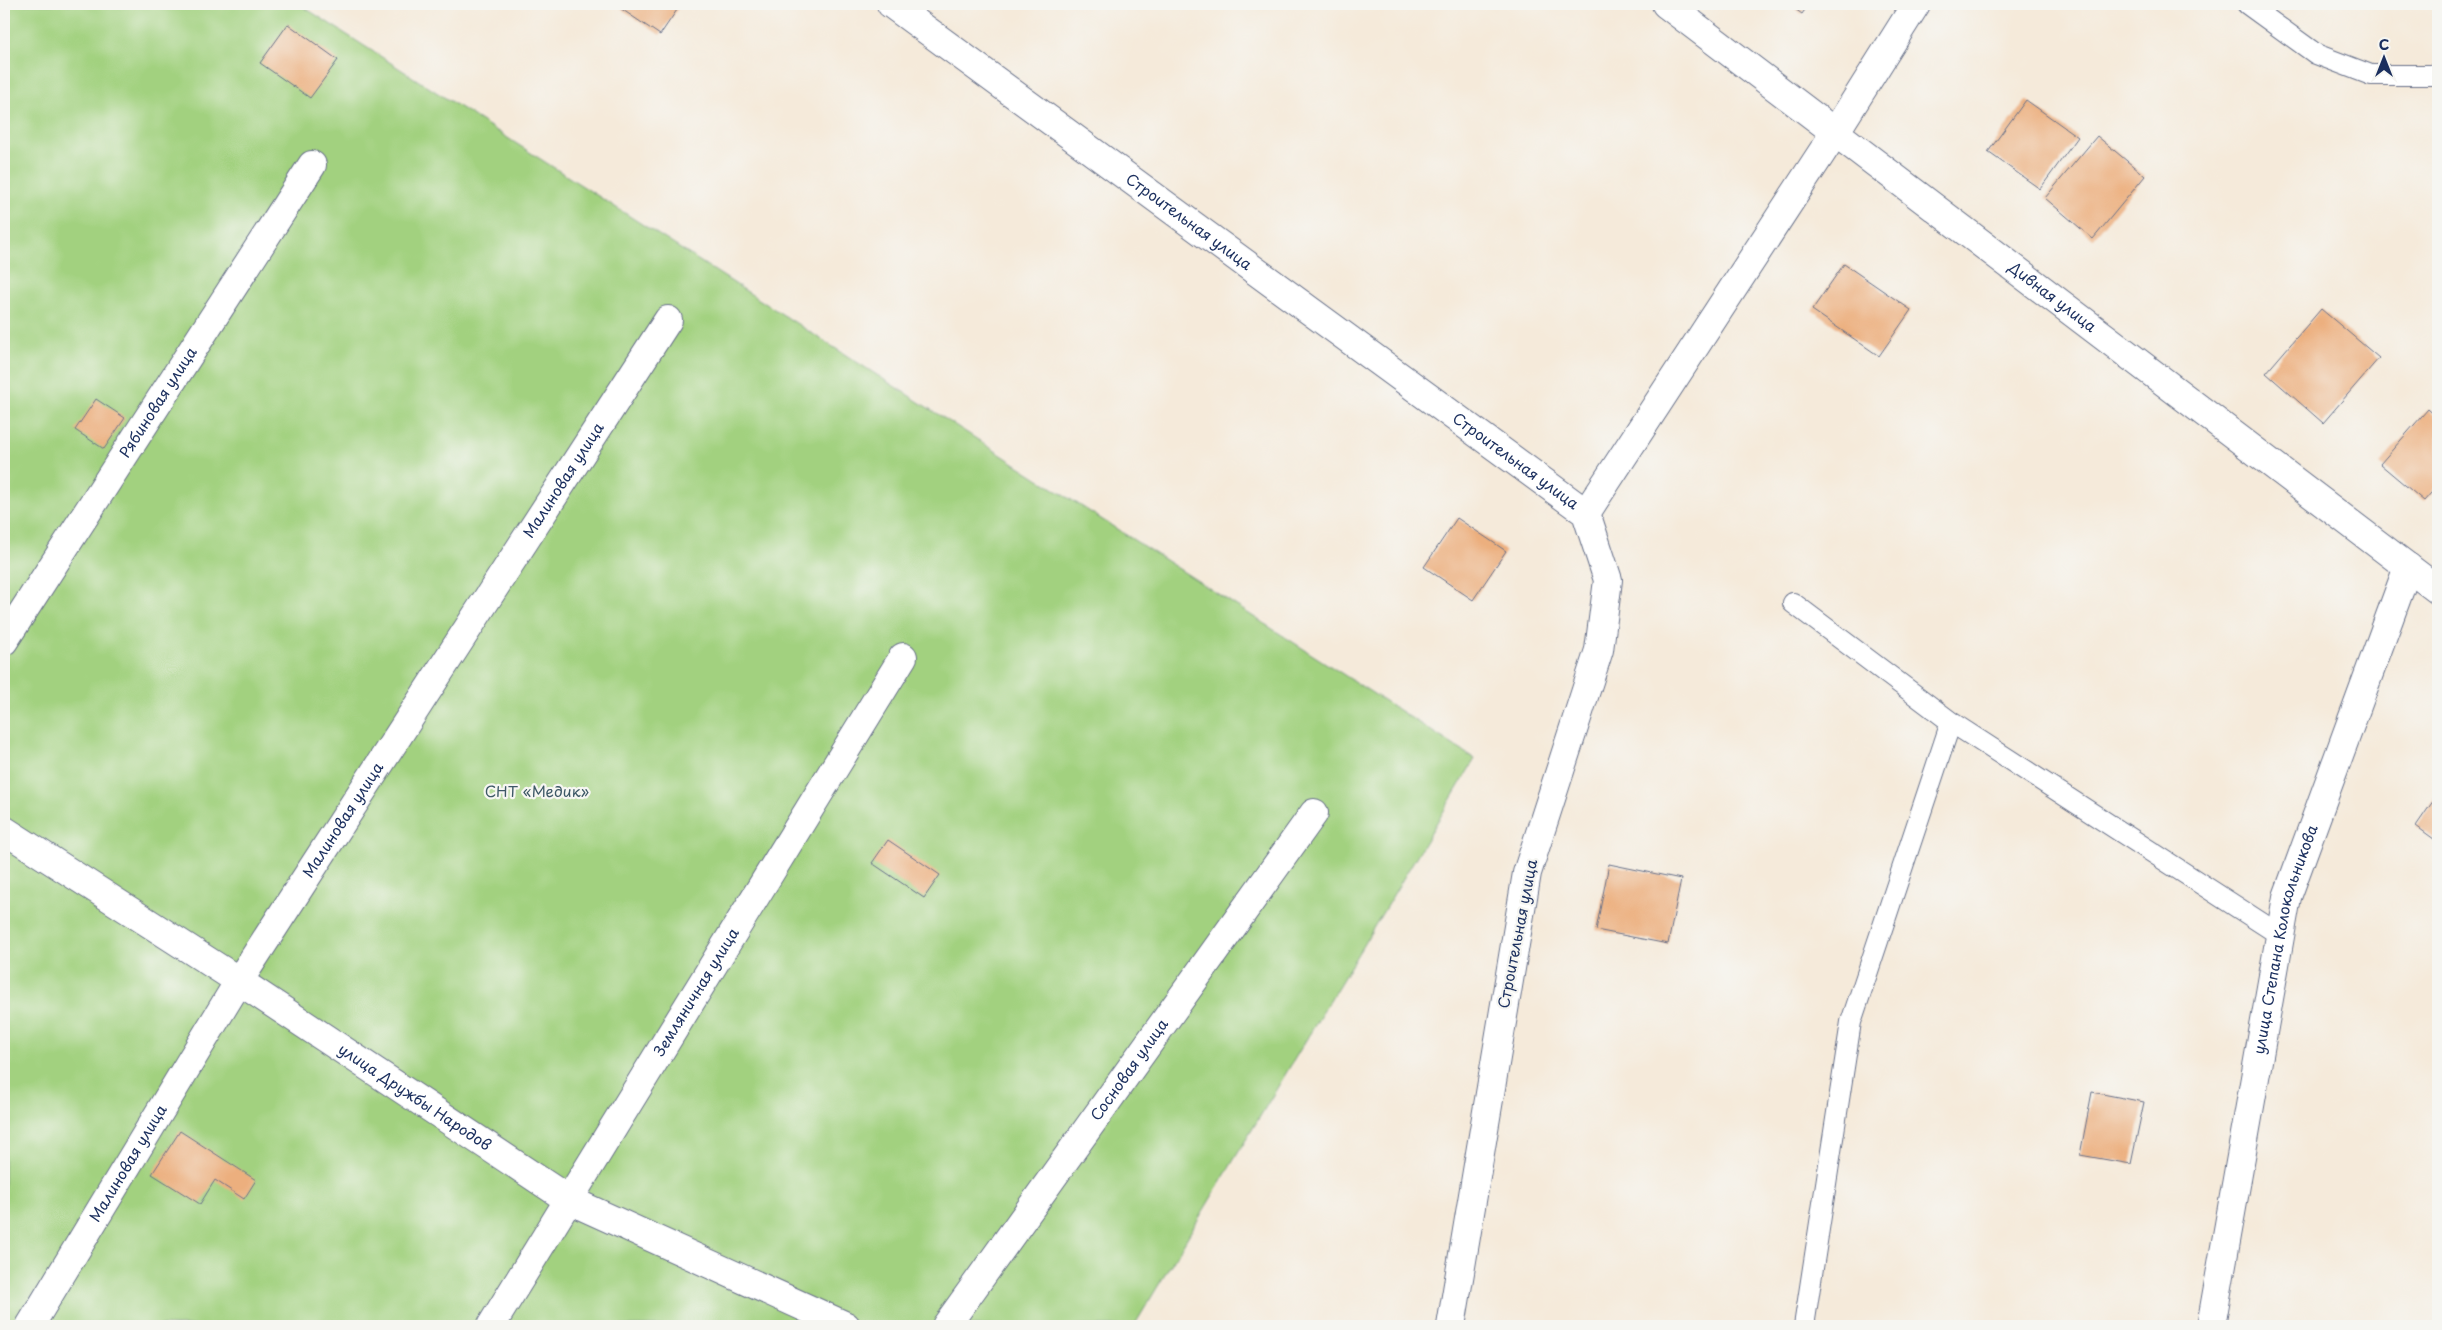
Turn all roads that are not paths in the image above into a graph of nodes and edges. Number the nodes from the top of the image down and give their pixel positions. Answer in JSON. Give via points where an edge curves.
{"nodes":[{"id":1,"x":891,"y":4,"type":"edge"},
{"id":2,"x":1666,"y":4,"type":"edge"},
{"id":3,"x":1916,"y":4,"type":"edge"},
{"id":4,"x":2246,"y":4,"type":"edge"},
{"id":5,"x":2438,"y":74,"type":"edge"},
{"id":6,"x":1836,"y":131,"type":"junction"},
{"id":7,"x":312,"y":164,"type":"dead end"},
{"id":8,"x":668,"y":320,"type":"dead end"},
{"id":9,"x":1586,"y":513,"type":"junction"},
{"id":10,"x":2408,"y":567,"type":"junction"},
{"id":11,"x":2438,"y":590,"type":"edge"},
{"id":12,"x":1793,"y":603,"type":"dead end"},
{"id":13,"x":4,"y":641,"type":"edge"},
{"id":14,"x":903,"y":657,"type":"dead end"},
{"id":15,"x":1951,"y":722,"type":"junction"},
{"id":16,"x":1314,"y":813,"type":"dead end"},
{"id":17,"x":4,"y":830,"type":"edge"},
{"id":18,"x":2280,"y":935,"type":"junction"},
{"id":19,"x":239,"y":980,"type":"junction"},
{"id":20,"x":569,"y":1200,"type":"junction"},
{"id":21,"x":30,"y":1326,"type":"edge"},
{"id":22,"x":491,"y":1326,"type":"edge"},
{"id":23,"x":846,"y":1326,"type":"edge"},
{"id":24,"x":946,"y":1326,"type":"edge"},
{"id":25,"x":1451,"y":1326,"type":"edge"},
{"id":26,"x":1804,"y":1326,"type":"edge"},
{"id":27,"x":2211,"y":1326,"type":"edge"}],
"edges":[{"from":1,"to":9,"type":"street","name":"Строительная улица"},
{"from":2,"to":6,"type":"street","name":"Дивная улица"},
{"from":3,"to":6,"type":"street"},
{"from":4,"to":5,"type":"lane","via":[[2316,54],[2370,74]]},
{"from":6,"to":9,"type":"street"},
{"from":6,"to":10,"type":"street","name":"Дивная улица"},
{"from":7,"to":13,"type":"street","name":"Рябиновая улица"},
{"from":8,"to":19,"type":"street","name":"Малиновая улица"},
{"from":9,"to":25,"type":"street","name":"Строительная улица","via":[[1608,580],[1600,650],[1527,873]]},
{"from":10,"to":11,"type":"street","name":"Дивная улица"},
{"from":10,"to":18,"type":"street","name":"улица Степана Колокольникова","via":[[2287,897]]},
{"from":12,"to":15,"type":"lane"},
{"from":14,"to":20,"type":"street","name":"Земляничная улица"},
{"from":15,"to":18,"type":"lane"},
{"from":15,"to":26,"type":"lane","via":[[1851,1022]]},
{"from":16,"to":24,"type":"street","name":"Сосновая улица"},
{"from":17,"to":19,"type":"street","name":"улица Дружбы Народов"},
{"from":18,"to":27,"type":"street","name":"улица Степана Колокольникова"},
{"from":19,"to":20,"type":"street","name":"улица Дружбы Народов"},
{"from":19,"to":21,"type":"street","name":"Малиновая улица"},
{"from":20,"to":22,"type":"street","name":"Земляничная улица"},
{"from":20,"to":23,"type":"street","name":"улица Дружбы Народов"}]}
